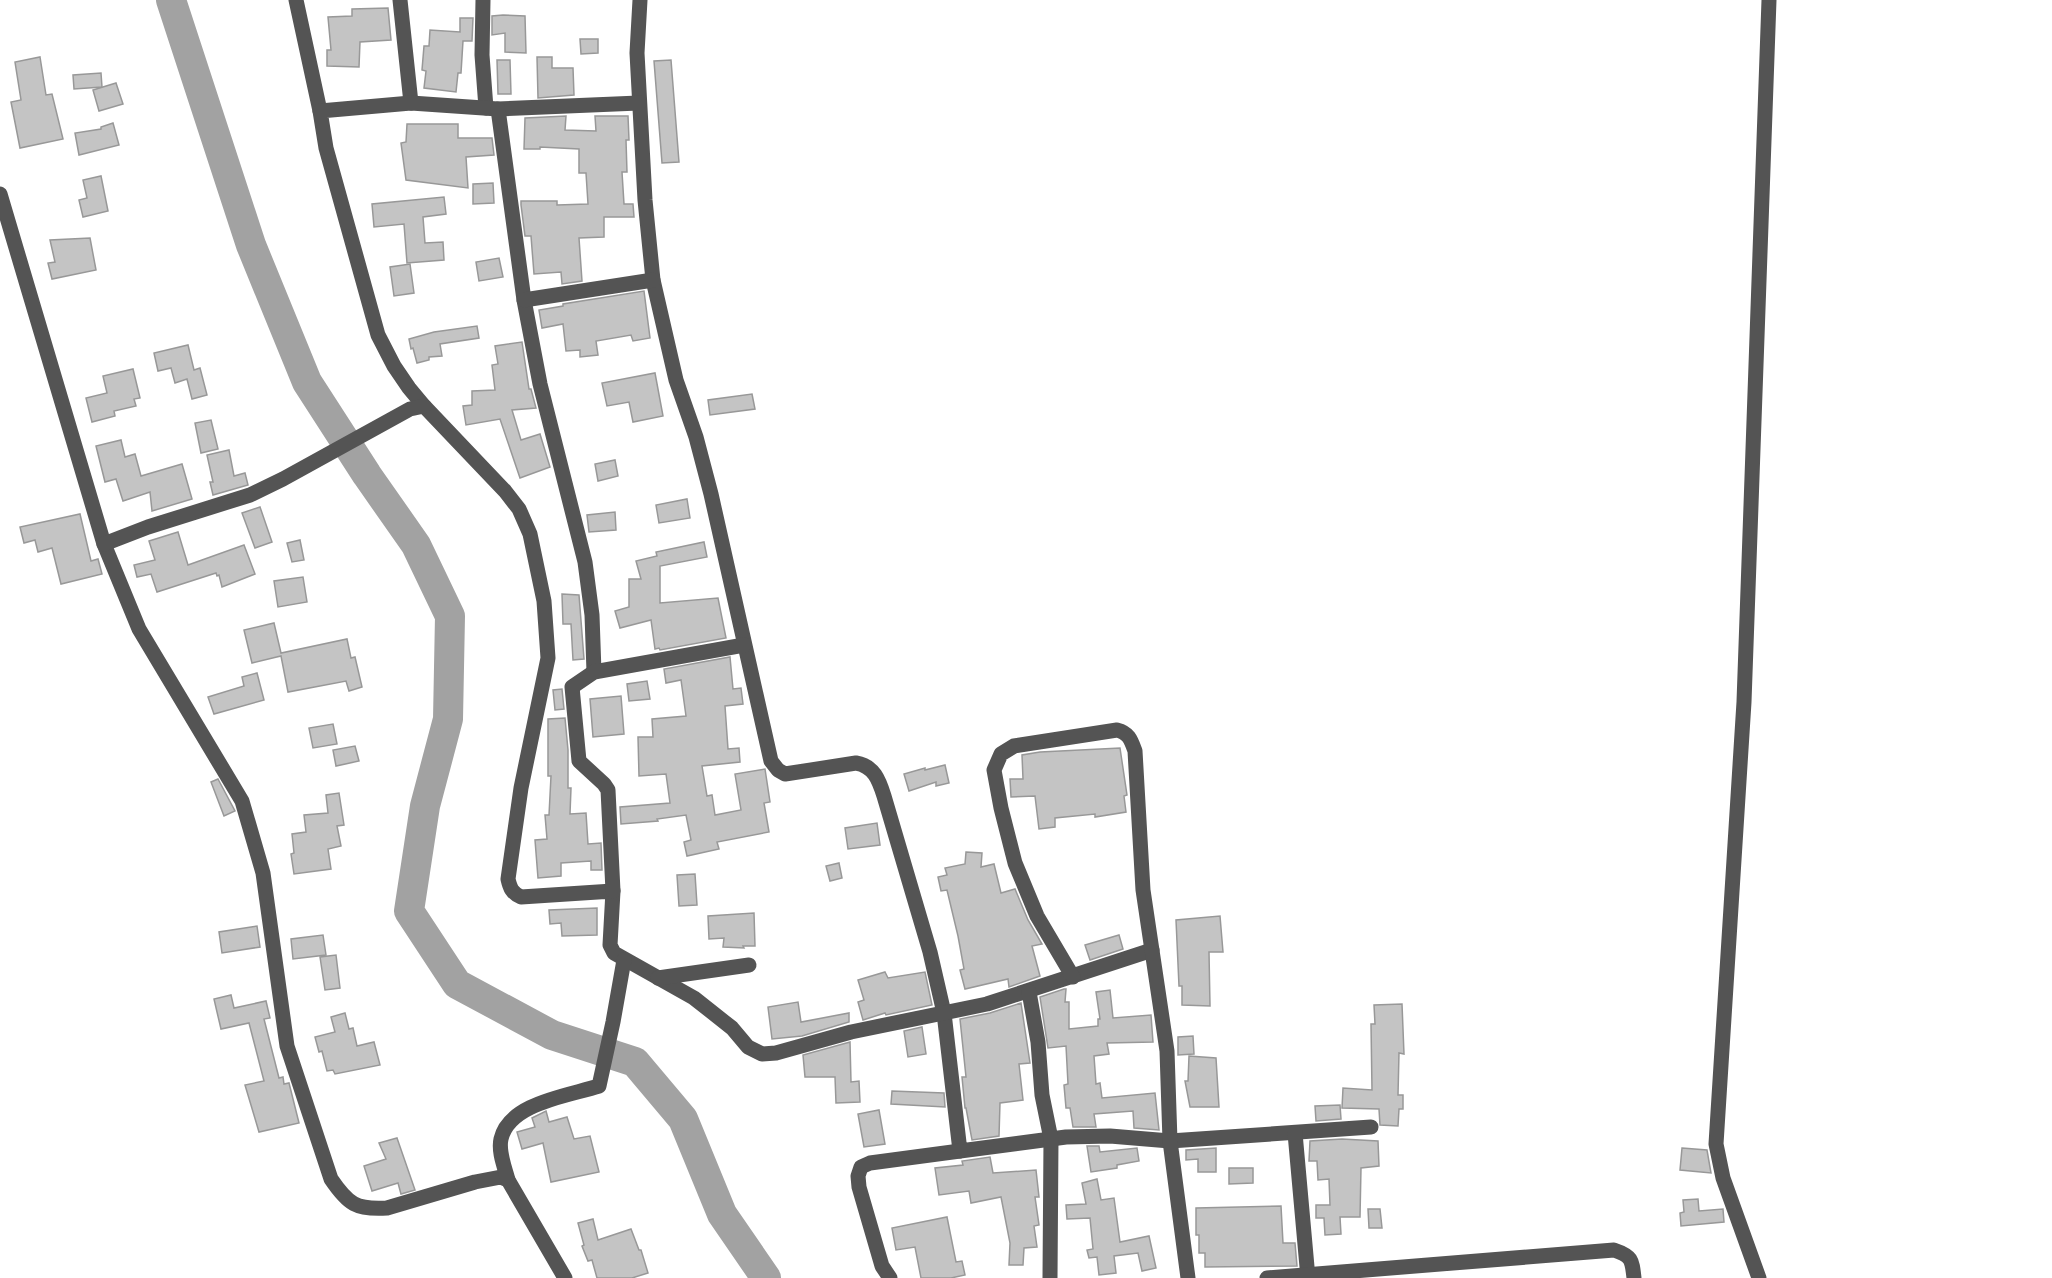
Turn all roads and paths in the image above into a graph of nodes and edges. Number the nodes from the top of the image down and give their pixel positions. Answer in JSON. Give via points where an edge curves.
{"nodes":[{"id":1,"x":297,"y":0,"type":"edge"},
{"id":2,"x":400,"y":0,"type":"edge"},
{"id":3,"x":483,"y":0,"type":"edge"},
{"id":4,"x":640,"y":0,"type":"edge"},
{"id":5,"x":1769,"y":0,"type":"edge"},
{"id":6,"x":411,"y":103,"type":"junction"},
{"id":7,"x":639,"y":103,"type":"junction"},
{"id":8,"x":492,"y":108,"type":"junction"},
{"id":9,"x":320,"y":111,"type":"junction"},
{"id":10,"x":0,"y":194,"type":"edge"},
{"id":11,"x":652,"y":280,"type":"junction"},
{"id":12,"x":524,"y":300,"type":"junction"},
{"id":13,"x":417,"y":408,"type":"junction"},
{"id":14,"x":104,"y":544,"type":"junction"},
{"id":15,"x":744,"y":645,"type":"junction"},
{"id":16,"x":594,"y":672,"type":"junction"},
{"id":17,"x":613,"y":891,"type":"junction"},
{"id":18,"x":1152,"y":950,"type":"junction"},
{"id":19,"x":624,"y":960,"type":"junction"},
{"id":20,"x":749,"y":965,"type":"dead end"},
{"id":21,"x":1073,"y":977,"type":"junction"},
{"id":22,"x":658,"y":978,"type":"junction"},
{"id":23,"x":1029,"y":992,"type":"junction"},
{"id":24,"x":944,"y":1013,"type":"junction"},
{"id":25,"x":1371,"y":1126,"type":"dead end"},
{"id":26,"x":1295,"y":1133,"type":"junction"},
{"id":27,"x":1051,"y":1139,"type":"junction"},
{"id":28,"x":1170,"y":1141,"type":"junction"},
{"id":29,"x":960,"y":1151,"type":"junction"},
{"id":30,"x":508,"y":1180,"type":"junction"},
{"id":31,"x":1308,"y":1276,"type":"edge"},
{"id":32,"x":565,"y":1278,"type":"edge"},
{"id":33,"x":890,"y":1278,"type":"edge"},
{"id":34,"x":1050,"y":1278,"type":"edge"},
{"id":35,"x":1188,"y":1278,"type":"edge"},
{"id":36,"x":1267,"y":1278,"type":"edge"},
{"id":37,"x":1634,"y":1278,"type":"edge"},
{"id":38,"x":1759,"y":1278,"type":"edge"}],
"edges":[{"from":1,"to":9,"type":"street"},
{"from":2,"to":6,"type":"street"},
{"from":3,"to":8,"type":"street","via":[[483,55]]},
{"from":4,"to":7,"type":"street"},
{"from":5,"to":38,"type":"street","via":[[1744,702],[1716,1144],[1723,1178]]},
{"from":6,"to":8,"type":"street"},
{"from":6,"to":9,"type":"street"},
{"from":7,"to":8,"type":"street"},
{"from":7,"to":11,"type":"street"},
{"from":8,"to":12,"type":"street"},
{"from":9,"to":13,"type":"street","via":[[326,148],[378,335]]},
{"from":10,"to":14,"type":"street"},
{"from":11,"to":12,"type":"street"},
{"from":11,"to":15,"type":"street","via":[[676,380],[711,494]]},
{"from":12,"to":16,"type":"street","via":[[540,384],[585,562]]},
{"from":13,"to":14,"type":"street","via":[[250,495]]},
{"from":13,"to":17,"type":"street","via":[[519,508],[531,534],[537,561],[548,658],[521,788],[510,888],[521,897]]},
{"from":14,"to":30,"type":"street","via":[[139,629],[242,801],[263,873],[287,1046],[331,1179],[350,1202],[372,1209],[475,1182],[501,1177]]},
{"from":15,"to":16,"type":"street"},
{"from":15,"to":24,"type":"street","via":[[771,762],[778,770],[794,774],[856,763],[865,765],[876,776],[930,952]]},
{"from":16,"to":17,"type":"street","via":[[572,687],[573,700],[579,761],[608,790]]},
{"from":17,"to":19,"type":"street","via":[[610,945]]},
{"from":18,"to":21,"type":"street"},
{"from":18,"to":21,"type":"street","via":[[1142,880],[1135,751],[1130,739],[1117,730],[1014,746],[1001,754],[994,770],[1015,863],[1037,916]]},
{"from":18,"to":28,"type":"street","via":[[1167,1051]]},
{"from":19,"to":22,"type":"street"},
{"from":19,"to":30,"type":"street","via":[[599,1086],[531,1107],[513,1118],[500,1141]]},
{"from":20,"to":22,"type":"street"},
{"from":21,"to":23,"type":"street"},
{"from":22,"to":24,"type":"street","via":[[694,998],[732,1028],[748,1047],[762,1054]]},
{"from":23,"to":24,"type":"street"},
{"from":23,"to":27,"type":"street"},
{"from":24,"to":29,"type":"street"},
{"from":25,"to":26,"type":"street"},
{"from":26,"to":28,"type":"street"},
{"from":26,"to":31,"type":"street"},
{"from":27,"to":28,"type":"street","via":[[1110,1136]]},
{"from":27,"to":29,"type":"street"},
{"from":27,"to":34,"type":"street"},
{"from":28,"to":35,"type":"street"},
{"from":29,"to":33,"type":"street","via":[[861,1167],[859,1187],[882,1266]]},
{"from":30,"to":32,"type":"street"},
{"from":31,"to":36,"type":"street"},
{"from":31,"to":37,"type":"street","via":[[1614,1250],[1632,1261]]}]}
